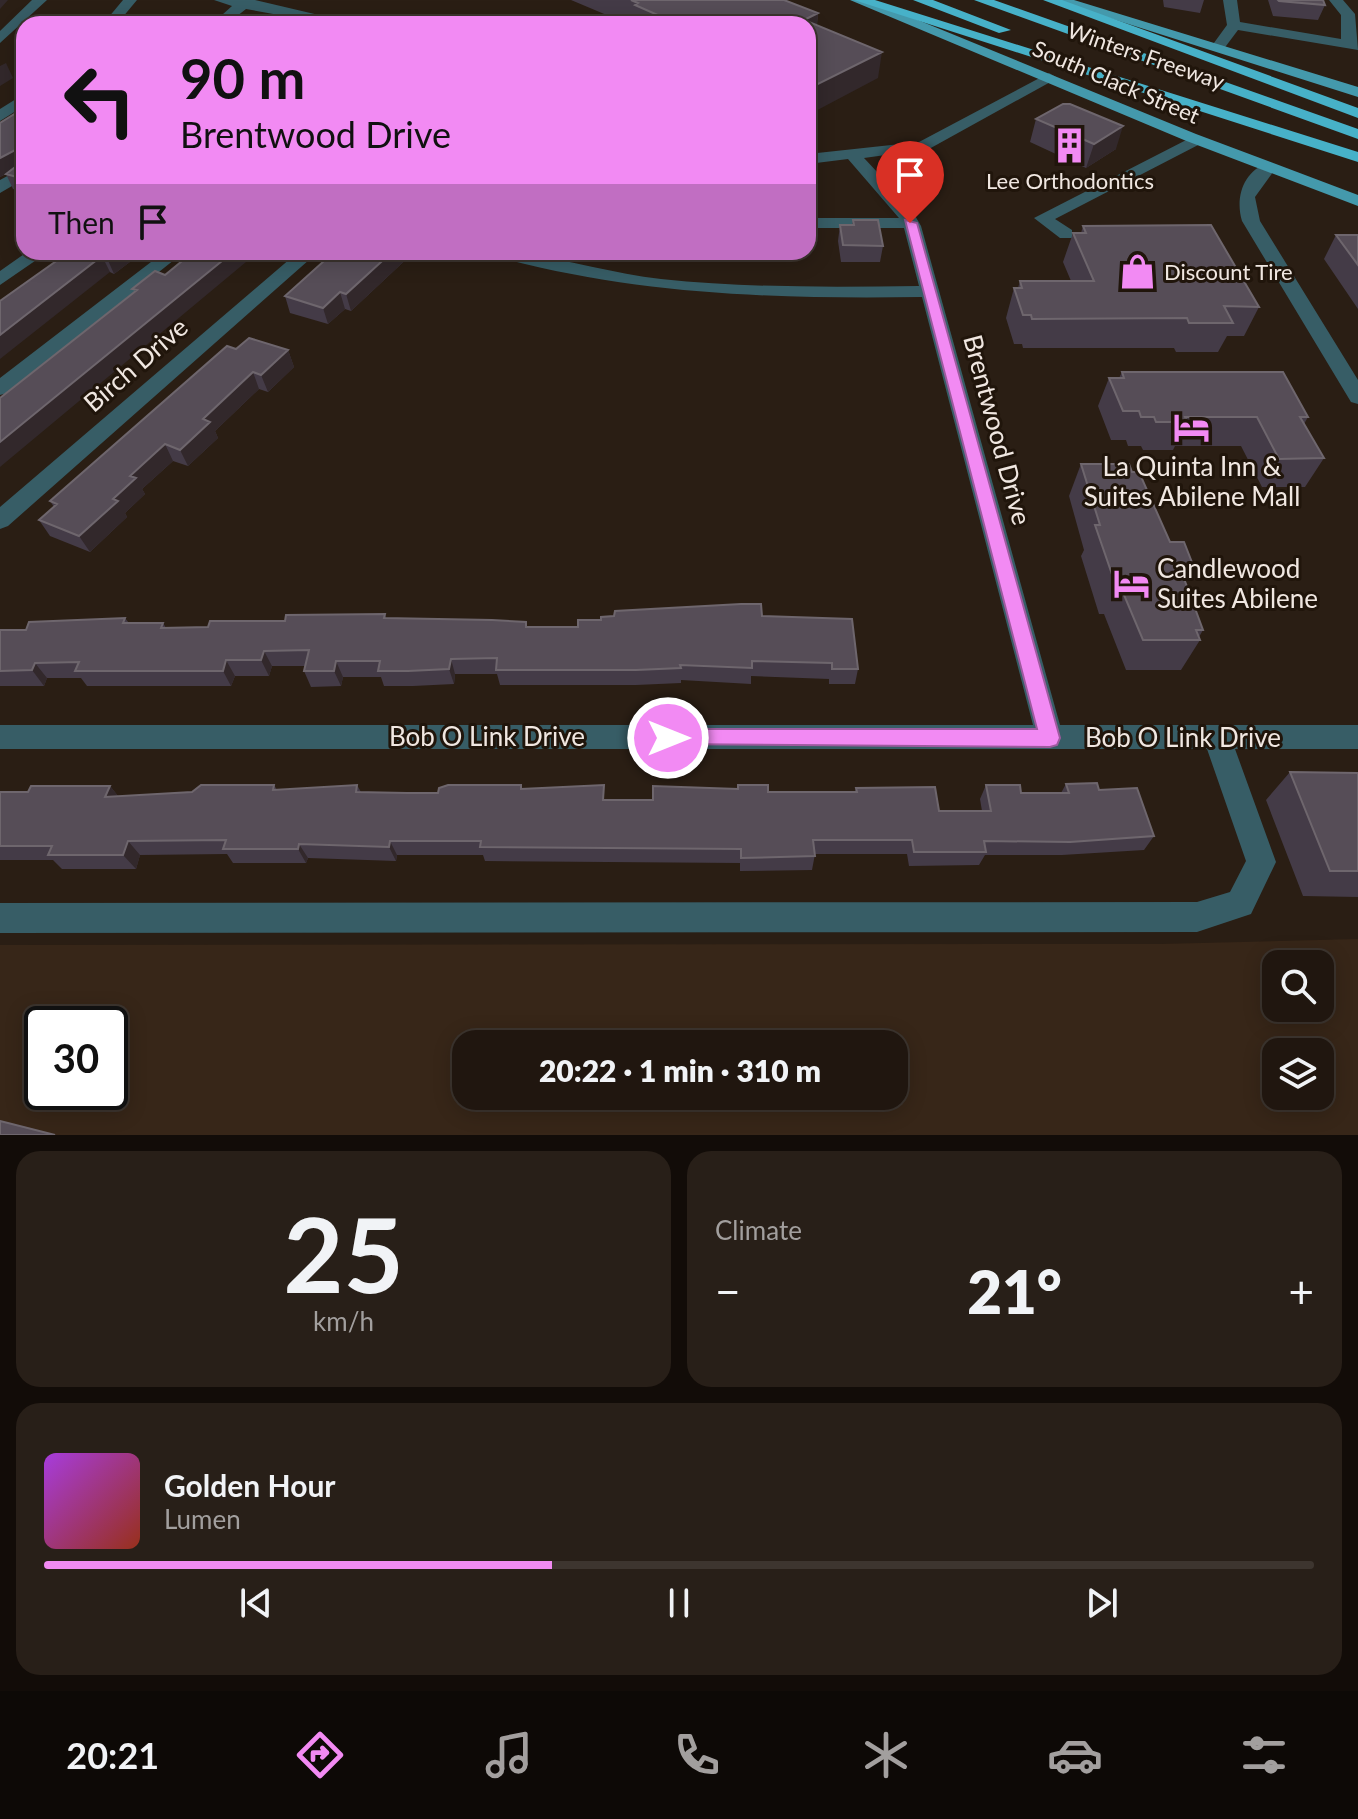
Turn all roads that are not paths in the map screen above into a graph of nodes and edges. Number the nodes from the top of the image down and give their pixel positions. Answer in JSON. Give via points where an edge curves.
{"nodes":[{"id":1,"x":40,"y":0,"type":"edge"},
{"id":2,"x":130,"y":0,"type":"edge"},
{"id":3,"x":221,"y":0,"type":"edge"},
{"id":4,"x":859,"y":0,"type":"edge"},
{"id":5,"x":920,"y":0,"type":"edge"},
{"id":6,"x":981,"y":0,"type":"edge"},
{"id":7,"x":1050,"y":0,"type":"edge"},
{"id":8,"x":1060,"y":0,"type":"edge"},
{"id":9,"x":1230,"y":0,"type":"edge"},
{"id":10,"x":1336,"y":0,"type":"edge"},
{"id":11,"x":245,"y":2,"type":"edge"},
{"id":12,"x":24,"y":16,"type":"edge"},
{"id":13,"x":117,"y":16,"type":"edge"},
{"id":14,"x":228,"y":16,"type":"edge"},
{"id":15,"x":315,"y":16,"type":"edge"},
{"id":16,"x":16,"y":23,"type":"edge"},
{"id":17,"x":1234,"y":25,"type":"junction"},
{"id":18,"x":0,"y":39,"type":"edge"},
{"id":19,"x":1353,"y":45,"type":"edge"},
{"id":20,"x":1218,"y":47,"type":"junction"},
{"id":21,"x":1049,"y":77,"type":"junction"},
{"id":22,"x":1358,"y":92,"type":"edge"},
{"id":23,"x":1358,"y":113,"type":"edge"},
{"id":24,"x":1358,"y":134,"type":"edge"},
{"id":25,"x":1196,"y":140,"type":"junction"},
{"id":26,"x":853,"y":155,"type":"junction"},
{"id":27,"x":1358,"y":155,"type":"edge"},
{"id":28,"x":816,"y":158,"type":"edge"},
{"id":29,"x":1268,"y":168,"type":"junction"},
{"id":30,"x":1358,"y":201,"type":"edge"},
{"id":31,"x":816,"y":223,"type":"edge"},
{"id":32,"x":910,"y":223,"type":"junction"},
{"id":33,"x":1066,"y":234,"type":"dead end"},
{"id":34,"x":27,"y":260,"type":"edge"},
{"id":35,"x":165,"y":260,"type":"edge"},
{"id":36,"x":300,"y":260,"type":"edge"},
{"id":37,"x":534,"y":260,"type":"edge"},
{"id":38,"x":0,"y":279,"type":"edge"},
{"id":39,"x":931,"y":291,"type":"junction"},
{"id":40,"x":0,"y":388,"type":"edge"},
{"id":41,"x":1358,"y":397,"type":"edge"},
{"id":42,"x":0,"y":520,"type":"edge"},
{"id":43,"x":0,"y":737,"type":"edge"},
{"id":44,"x":1358,"y":737,"type":"edge"},
{"id":45,"x":1050,"y":738,"type":"junction"},
{"id":46,"x":1217,"y":738,"type":"junction"},
{"id":47,"x":0,"y":918,"type":"edge"}],
"edges":[{"from":1,"to":12,"type":"street"},
{"from":2,"to":13,"type":"street"},
{"from":3,"to":11,"type":"street"},
{"from":4,"to":21,"type":"main road","name":"South Clack Street"},
{"from":4,"to":27,"type":"highway"},
{"from":5,"to":27,"type":"highway","name":"Winters Freeway"},
{"from":6,"to":24,"type":"highway","name":"Winters Freeway"},
{"from":7,"to":23,"type":"highway"},
{"from":8,"to":20,"type":"main road"},
{"from":9,"to":17,"type":"street"},
{"from":10,"to":19,"type":"street","via":[[1348,14]]},
{"from":11,"to":14,"type":"street"},
{"from":11,"to":15,"type":"street"},
{"from":16,"to":18,"type":"street"},
{"from":17,"to":19,"type":"street"},
{"from":17,"to":20,"type":"street"},
{"from":20,"to":22,"type":"main road"},
{"from":21,"to":25,"type":"main road","name":"South Clack Street"},
{"from":21,"to":26,"type":"street","via":[[923,146]]},
{"from":25,"to":29,"type":"main road","name":"South Clack Street"},
{"from":25,"to":33,"type":"street","via":[[1043,218]]},
{"from":26,"to":28,"type":"street"},
{"from":26,"to":32,"type":"street","name":"Brentwood Drive"},
{"from":29,"to":30,"type":"main road","name":"South Clack Street"},
{"from":29,"to":41,"type":"street","via":[[1248,188],[1245,208]]},
{"from":31,"to":32,"type":"street"},
{"from":32,"to":39,"type":"street","name":"Brentwood Drive"},
{"from":34,"to":38,"type":"street"},
{"from":35,"to":40,"type":"street"},
{"from":36,"to":42,"type":"street","name":"Birch Drive"},
{"from":37,"to":39,"type":"street","via":[[606,277],[729,292]]},
{"from":39,"to":45,"type":"street","name":"Brentwood Drive"},
{"from":43,"to":45,"type":"street","name":"Bob O Link Drive"},
{"from":44,"to":46,"type":"street","name":"Bob O Link Drive"},
{"from":45,"to":46,"type":"street","name":"Bob O Link Drive"},
{"from":46,"to":47,"type":"street","via":[[1261,862],[1240,904],[1197,917]]}]}
